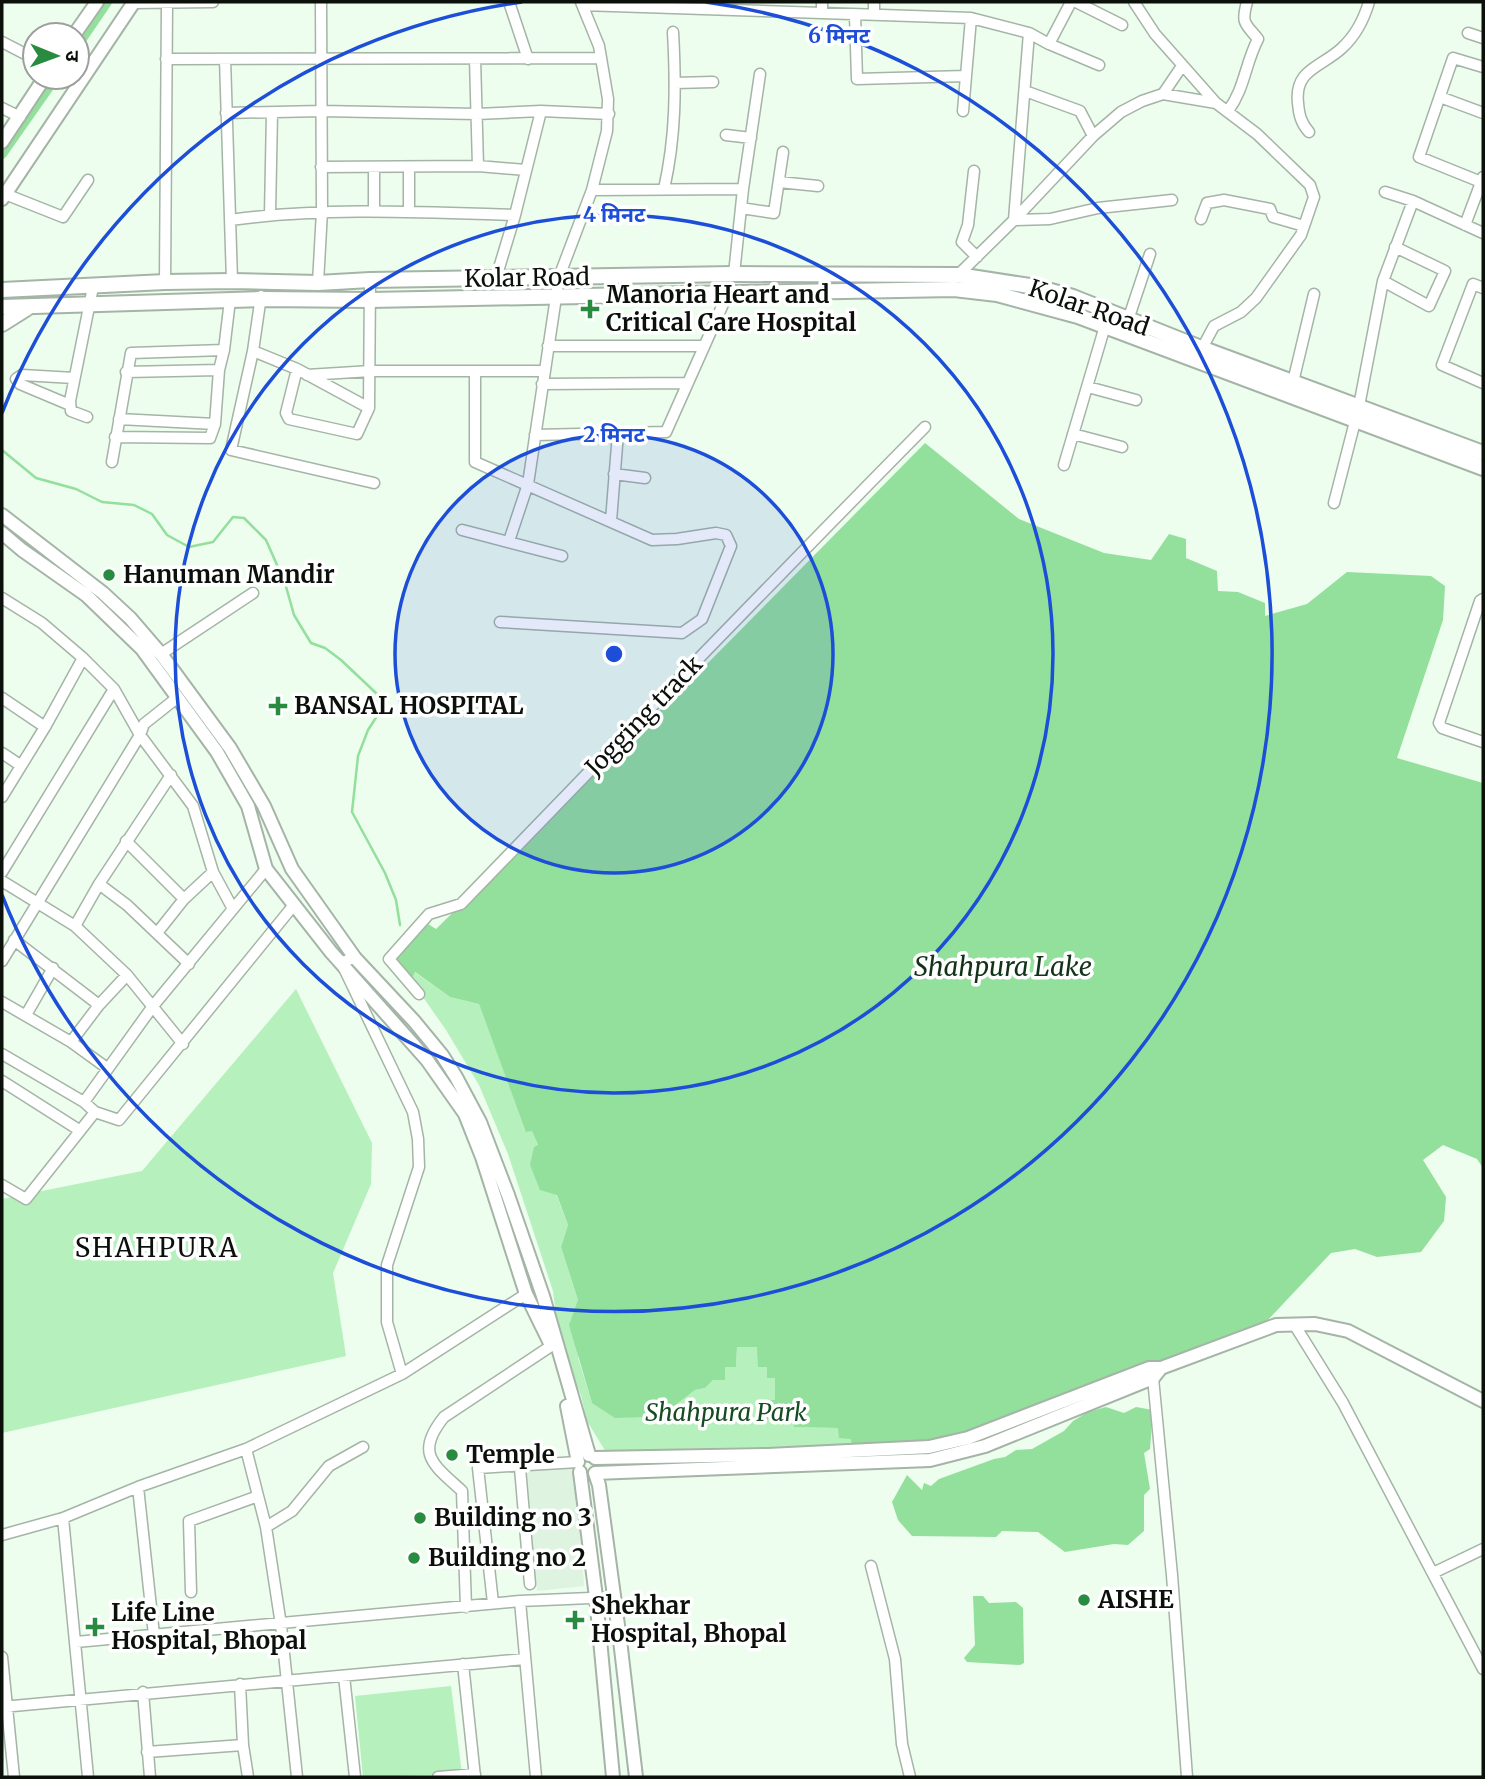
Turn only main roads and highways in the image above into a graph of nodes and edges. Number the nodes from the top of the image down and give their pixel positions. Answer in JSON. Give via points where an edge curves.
{"nodes":[{"id":1,"x":780,"y":274,"type":"junction"},
{"id":2,"x":232,"y":281,"type":"junction"},
{"id":3,"x":2,"y":290,"type":"edge"},
{"id":4,"x":780,"y":292,"type":"junction"},
{"id":5,"x":230,"y":300,"type":"junction"},
{"id":6,"x":30,"y":306,"type":"junction"},
{"id":7,"x":2,"y":307,"type":"edge"},
{"id":8,"x":2,"y":324,"type":"edge"},
{"id":9,"x":1199,"y":354,"type":"junction"},
{"id":10,"x":1358,"y":413,"type":"junction"},
{"id":11,"x":1483,"y":453,"type":"edge"},
{"id":12,"x":1483,"y":468,"type":"edge"}],
"edges":[{"from":1,"to":2,"type":"main road","name":"Kolar Road"},
{"from":1,"to":4,"type":"main road"},
{"from":1,"to":9,"type":"main road","name":"Kolar Road","via":[[958,275],[1050,290]]},
{"from":2,"to":3,"type":"main road","name":"Kolar Road"},
{"from":2,"to":5,"type":"main road"},
{"from":4,"to":5,"type":"main road","name":"Kolar Road"},
{"from":4,"to":9,"type":"main road","name":"Kolar Road","via":[[954,289],[997,295]]},
{"from":5,"to":6,"type":"main road","name":"Kolar Road"},
{"from":6,"to":7,"type":"main road","name":"Kolar Road"},
{"from":6,"to":8,"type":"main road"},
{"from":9,"to":10,"type":"main road","name":"Kolar Road"},
{"from":9,"to":10,"type":"main road","name":"Kolar Road","via":[[1293,382]]},
{"from":10,"to":11,"type":"main road","name":"Kolar Road"},
{"from":10,"to":12,"type":"main road","name":"Kolar Road"}]}
